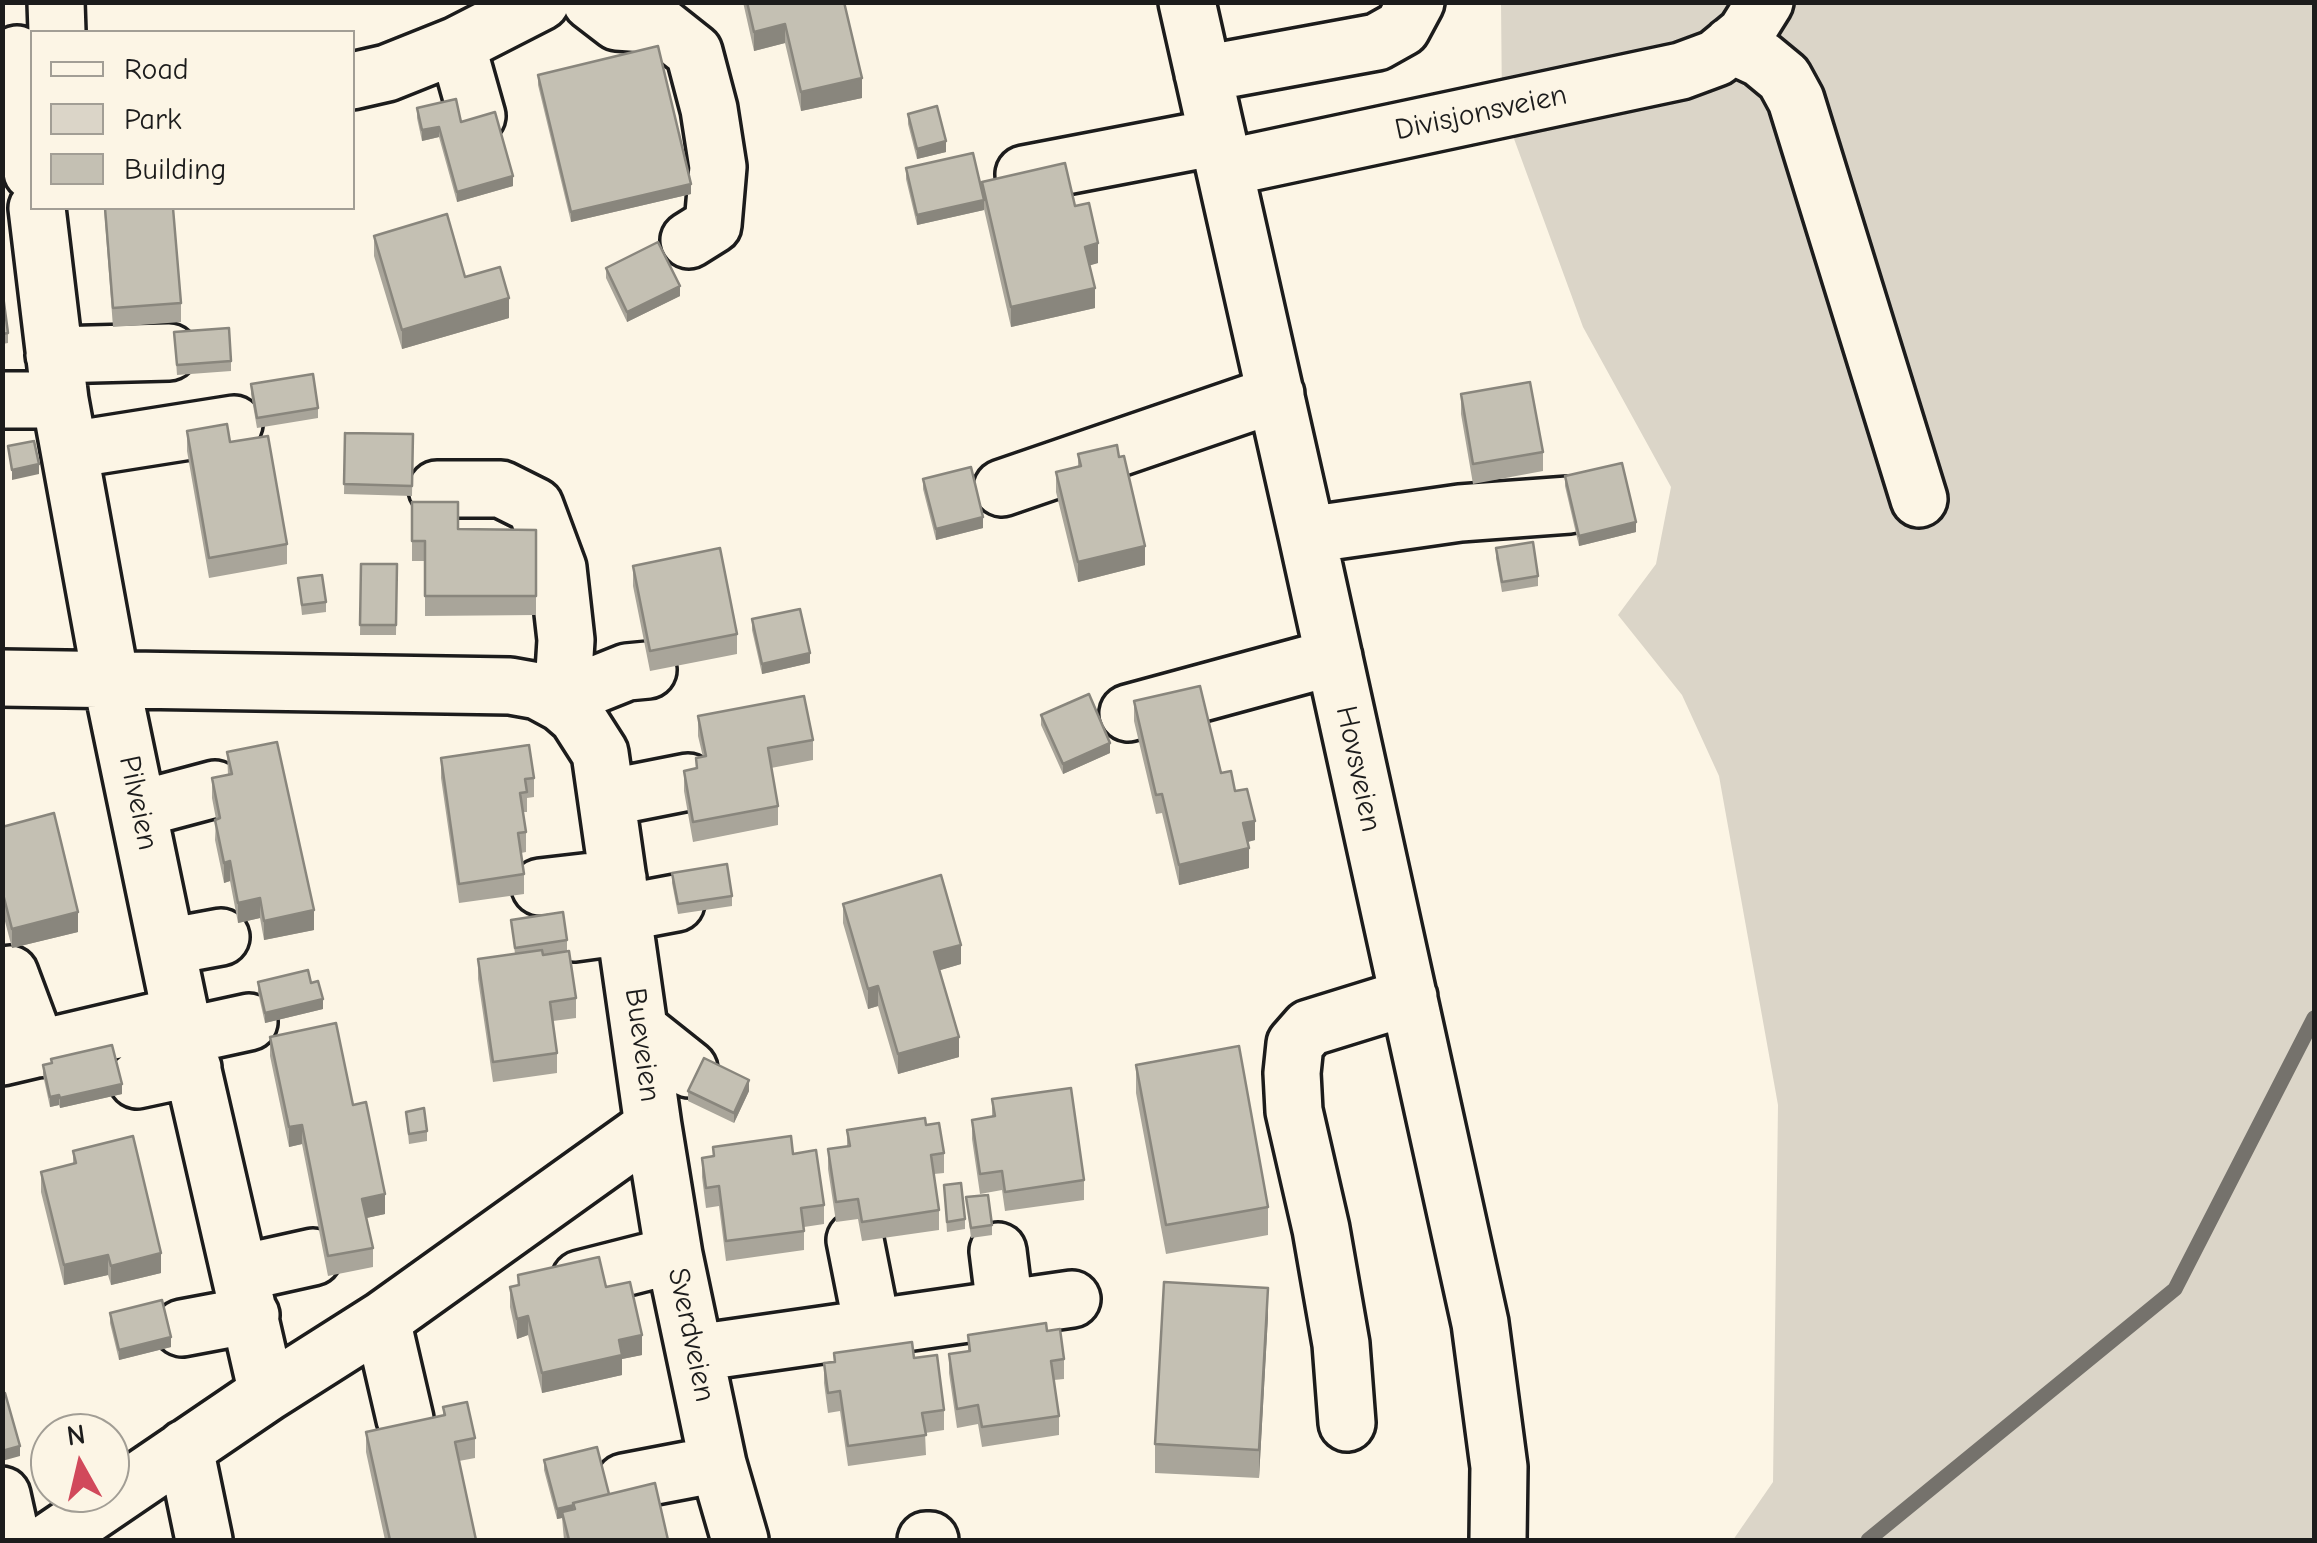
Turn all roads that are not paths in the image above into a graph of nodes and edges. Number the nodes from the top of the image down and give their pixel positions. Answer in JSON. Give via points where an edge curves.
{"nodes":[{"id":1,"x":56,"y":2,"type":"edge"},
{"id":2,"x":540,"y":2,"type":"edge"},
{"id":3,"x":591,"y":2,"type":"edge"},
{"id":4,"x":1186,"y":2,"type":"edge"},
{"id":5,"x":1416,"y":2,"type":"edge"},
{"id":6,"x":1764,"y":2,"type":"edge"},
{"id":7,"x":39,"y":30,"type":"edge"},
{"id":8,"x":457,"y":45,"type":"junction"},
{"id":9,"x":1731,"y":45,"type":"junction"},
{"id":10,"x":27,"y":49,"type":"edge"},
{"id":11,"x":1203,"y":74,"type":"junction"},
{"id":12,"x":355,"y":80,"type":"edge"},
{"id":13,"x":477,"y":116,"type":"edge"},
{"id":14,"x":30,"y":123,"type":"edge"},
{"id":15,"x":1221,"y":152,"type":"junction"},
{"id":16,"x":1024,"y":174,"type":"edge"},
{"id":17,"x":30,"y":190,"type":"edge"},
{"id":18,"x":2,"y":195,"type":"edge"},
{"id":19,"x":37,"y":210,"type":"edge"},
{"id":20,"x":689,"y":240,"type":"dead end"},
{"id":21,"x":169,"y":352,"type":"dead end"},
{"id":22,"x":1276,"y":394,"type":"junction"},
{"id":23,"x":2,"y":400,"type":"edge"},
{"id":24,"x":61,"y":402,"type":"junction"},
{"id":25,"x":234,"y":424,"type":"dead end"},
{"id":26,"x":437,"y":488,"type":"dead end"},
{"id":27,"x":1002,"y":488,"type":"dead end"},
{"id":28,"x":1919,"y":498,"type":"dead end"},
{"id":29,"x":1569,"y":505,"type":"edge"},
{"id":30,"x":1308,"y":534,"type":"junction"},
{"id":31,"x":1334,"y":658,"type":"junction"},
{"id":32,"x":648,"y":670,"type":"edge"},
{"id":33,"x":2,"y":678,"type":"edge"},
{"id":34,"x":111,"y":680,"type":"junction"},
{"id":35,"x":562,"y":704,"type":"junction"},
{"id":36,"x":1128,"y":713,"type":"dead end"},
{"id":37,"x":688,"y":782,"type":"edge"},
{"id":38,"x":215,"y":789,"type":"edge"},
{"id":39,"x":607,"y":798,"type":"junction"},
{"id":40,"x":140,"y":809,"type":"junction"},
{"id":41,"x":540,"y":886,"type":"dead end"},
{"id":42,"x":623,"y":911,"type":"junction"},
{"id":43,"x":221,"y":937,"type":"dead end"},
{"id":44,"x":167,"y":947,"type":"junction"},
{"id":45,"x":10,"y":974,"type":"dead end"},
{"id":46,"x":1409,"y":997,"type":"junction"},
{"id":47,"x":249,"y":1022,"type":"dead end"},
{"id":48,"x":640,"y":1030,"type":"junction"},
{"id":49,"x":186,"y":1040,"type":"junction"},
{"id":50,"x":20,"y":1053,"type":"edge"},
{"id":51,"x":689,"y":1069,"type":"dead end"},
{"id":52,"x":136,"y":1080,"type":"dead end"},
{"id":53,"x":652,"y":1126,"type":"junction"},
{"id":54,"x":838,"y":1244,"type":"dead end"},
{"id":55,"x":998,"y":1251,"type":"dead end"},
{"id":56,"x":674,"y":1255,"type":"junction"},
{"id":57,"x":313,"y":1257,"type":"dead end"},
{"id":58,"x":580,"y":1279,"type":"edge"},
{"id":59,"x":246,"y":1294,"type":"junction"},
{"id":60,"x":1072,"y":1299,"type":"dead end"},
{"id":61,"x":1005,"y":1308,"type":"junction"},
{"id":62,"x":382,"y":1320,"type":"junction"},
{"id":63,"x":182,"y":1328,"type":"dead end"},
{"id":64,"x":850,"y":1329,"type":"junction"},
{"id":65,"x":696,"y":1353,"type":"junction"},
{"id":66,"x":266,"y":1393,"type":"junction"},
{"id":67,"x":404,"y":1419,"type":"edge"},
{"id":68,"x":1347,"y":1423,"type":"dead end"},
{"id":69,"x":186,"y":1448,"type":"junction"},
{"id":70,"x":718,"y":1464,"type":"junction"},
{"id":71,"x":624,"y":1482,"type":"dead end"},
{"id":72,"x":2,"y":1495,"type":"edge"},
{"id":73,"x":12,"y":1540,"type":"edge"},
{"id":74,"x":52,"y":1540,"type":"edge"},
{"id":75,"x":204,"y":1540,"type":"edge"},
{"id":76,"x":740,"y":1540,"type":"edge"},
{"id":77,"x":1498,"y":1540,"type":"edge"}],
"edges":[{"from":1,"to":7,"type":"street"},
{"from":2,"to":8,"type":"street"},
{"from":3,"to":20,"type":"street","via":[[617,22],[660,25],[694,52],[718,167],[713,225]]},
{"from":4,"to":11,"type":"street","name":"Hovsveien"},
{"from":5,"to":11,"type":"street","via":[[1402,28],[1377,42]]},
{"from":6,"to":9,"type":"street","name":"Divisjonsveien"},
{"from":8,"to":12,"type":"street"},
{"from":8,"to":13,"type":"street"},
{"from":9,"to":15,"type":"street","name":"Divisjonsveien","via":[[1681,70]]},
{"from":9,"to":28,"type":"street","via":[[1784,78],[1796,100]]},
{"from":10,"to":14,"type":"street"},
{"from":11,"to":15,"type":"street","name":"Hovsveien"},
{"from":15,"to":16,"type":"street","name":"Divisjonsveien"},
{"from":15,"to":22,"type":"street","name":"Hovsveien"},
{"from":17,"to":18,"type":"street"},
{"from":19,"to":24,"type":"street","name":"Pilveien"},
{"from":21,"to":24,"type":"street"},
{"from":22,"to":27,"type":"street"},
{"from":22,"to":30,"type":"street","name":"Hovsveien"},
{"from":23,"to":24,"type":"street"},
{"from":24,"to":25,"type":"street"},
{"from":24,"to":34,"type":"street","name":"Pilveien"},
{"from":26,"to":35,"type":"street","via":[[501,490],[535,506],[558,568],[566,640]]},
{"from":29,"to":30,"type":"street"},
{"from":30,"to":31,"type":"street","name":"Hovsveien"},
{"from":31,"to":36,"type":"street"},
{"from":31,"to":46,"type":"street","name":"Hovsveien"},
{"from":32,"to":35,"type":"street","via":[[612,678]]},
{"from":33,"to":34,"type":"street"},
{"from":34,"to":35,"type":"street","via":[[376,667],[538,691]]},
{"from":34,"to":40,"type":"street","name":"Pilveien"},
{"from":35,"to":39,"type":"street","name":"Bueveien","via":[[600,754]]},
{"from":37,"to":39,"type":"street"},
{"from":38,"to":40,"type":"street"},
{"from":39,"to":42,"type":"street","name":"Bueveien"},
{"from":40,"to":44,"type":"street","name":"Pilveien"},
{"from":41,"to":42,"type":"street"},
{"from":42,"to":48,"type":"street","name":"Bueveien"},
{"from":43,"to":44,"type":"street"},
{"from":44,"to":49,"type":"street","name":"Pilveien"},
{"from":45,"to":50,"type":"street"},
{"from":46,"to":68,"type":"street","via":[[1308,1028],[1295,1044],[1294,1111],[1341,1344]]},
{"from":46,"to":77,"type":"street","name":"Hovsveien","via":[[1480,1323],[1498,1467]]},
{"from":47,"to":49,"type":"street"},
{"from":48,"to":51,"type":"street"},
{"from":48,"to":53,"type":"street","name":"Bueveien"},
{"from":49,"to":50,"type":"street"},
{"from":49,"to":52,"type":"street"},
{"from":49,"to":59,"type":"street","name":"Pilveien"},
{"from":53,"to":56,"type":"street","name":"Sverdveien"},
{"from":53,"to":62,"type":"street","name":"Bueveien"},
{"from":54,"to":64,"type":"street"},
{"from":55,"to":61,"type":"street"},
{"from":56,"to":58,"type":"street"},
{"from":56,"to":65,"type":"street","name":"Sverdveien"},
{"from":57,"to":59,"type":"street"},
{"from":59,"to":63,"type":"street"},
{"from":59,"to":66,"type":"street","name":"Pilveien"},
{"from":60,"to":61,"type":"street"},
{"from":61,"to":64,"type":"street"},
{"from":62,"to":66,"type":"street","name":"Bueveien"},
{"from":62,"to":67,"type":"street"},
{"from":64,"to":65,"type":"street"},
{"from":65,"to":70,"type":"street","name":"Sverdveien"},
{"from":66,"to":69,"type":"street","name":"Bueveien"},
{"from":69,"to":74,"type":"street","name":"Bueveien"},
{"from":69,"to":75,"type":"street"},
{"from":70,"to":71,"type":"street"},
{"from":70,"to":76,"type":"street","name":"Sverdveien"},
{"from":72,"to":73,"type":"street"}]}
